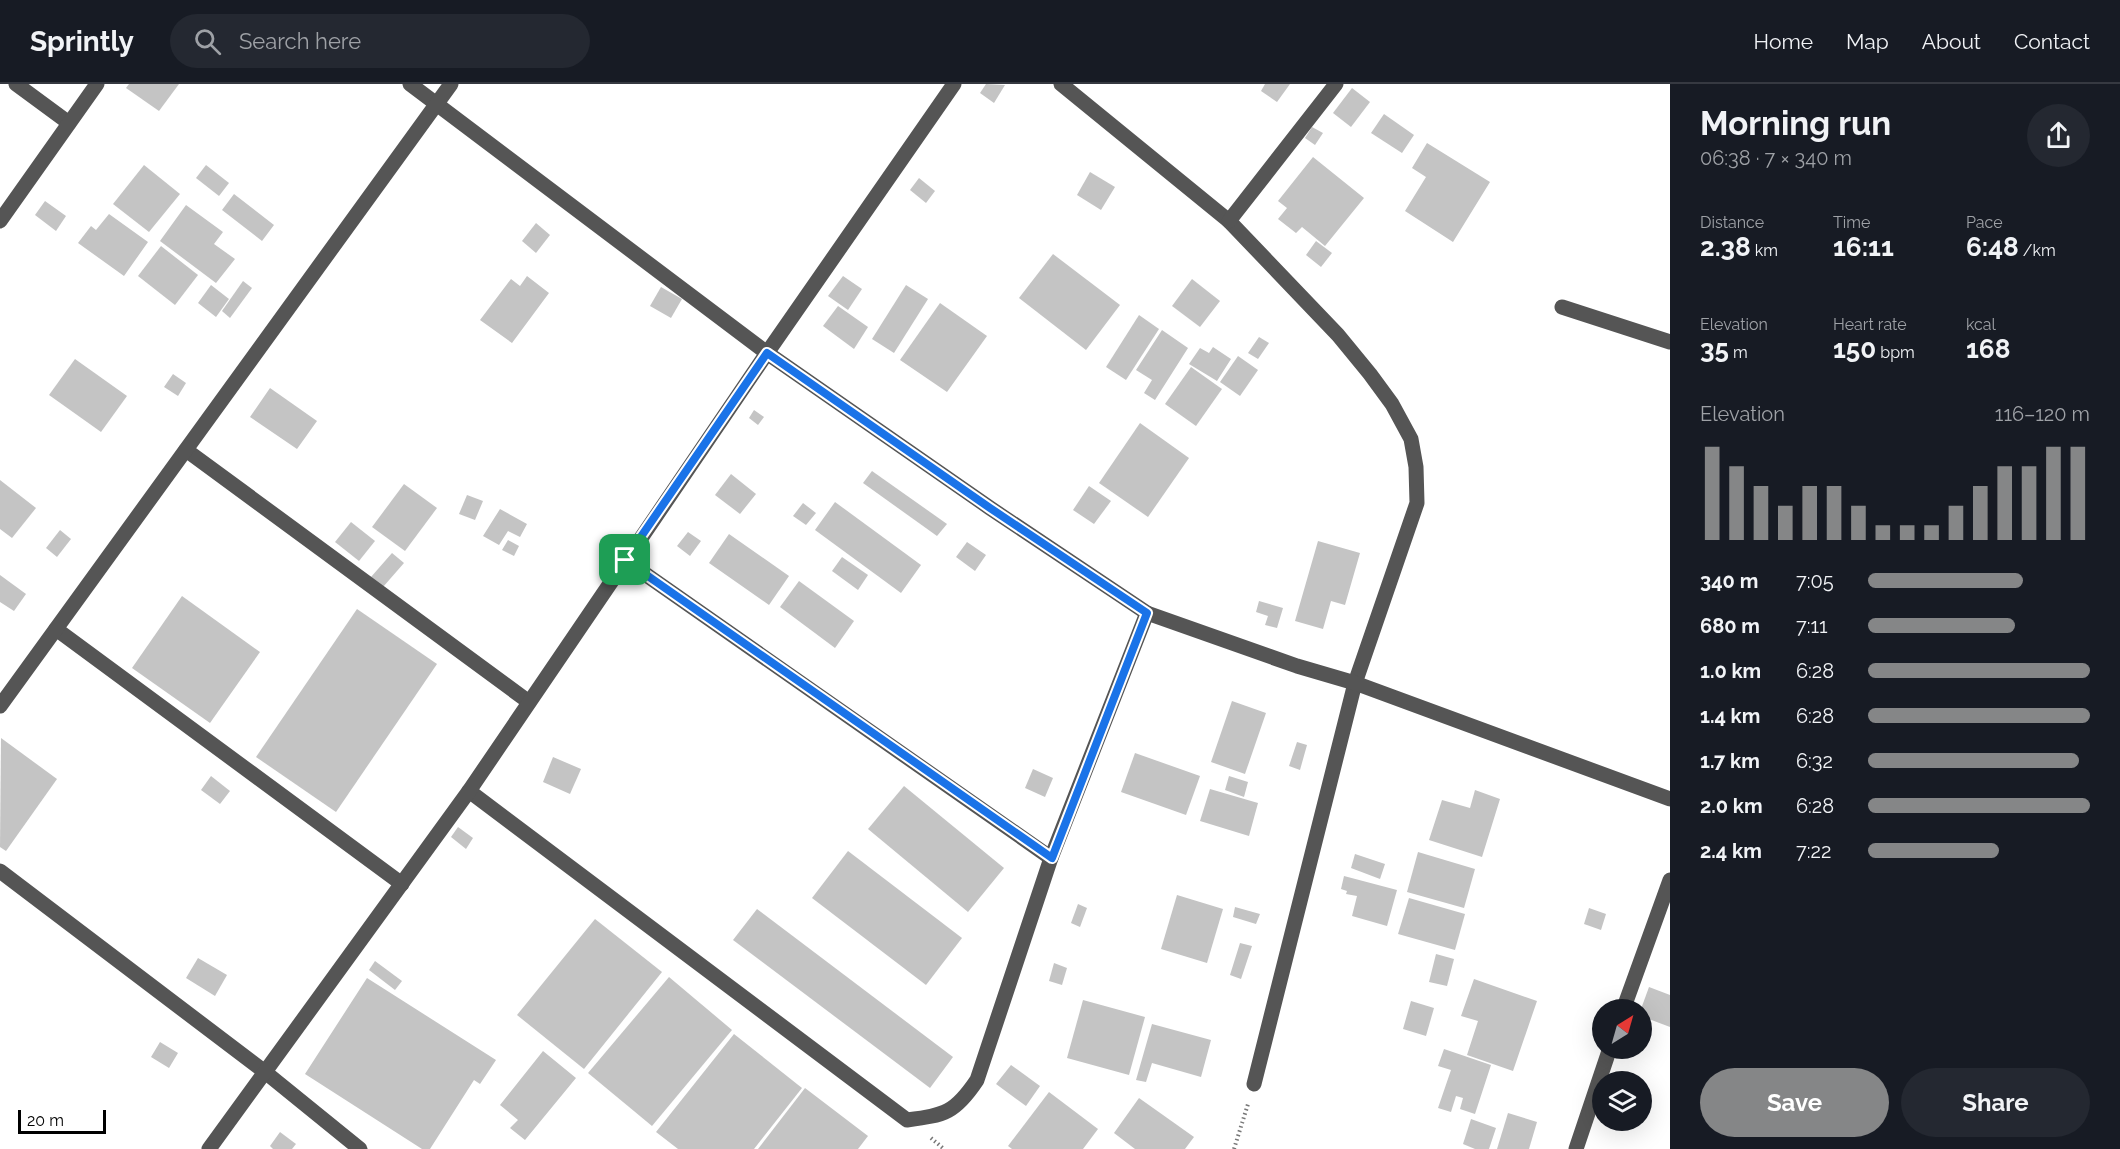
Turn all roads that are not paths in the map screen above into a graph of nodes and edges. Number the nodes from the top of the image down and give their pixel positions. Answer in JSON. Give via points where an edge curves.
{"nodes":[{"id":1,"x":16,"y":84,"type":"edge"},
{"id":2,"x":97,"y":84,"type":"edge"},
{"id":3,"x":410,"y":84,"type":"edge"},
{"id":4,"x":452,"y":84,"type":"edge"},
{"id":5,"x":954,"y":84,"type":"edge"},
{"id":6,"x":1061,"y":84,"type":"edge"},
{"id":7,"x":1336,"y":84,"type":"edge"},
{"id":8,"x":437,"y":104,"type":"junction"},
{"id":9,"x":69,"y":123,"type":"junction"},
{"id":10,"x":0,"y":221,"type":"edge"},
{"id":11,"x":1228,"y":221,"type":"junction"},
{"id":12,"x":1562,"y":307,"type":"dead end"},
{"id":13,"x":1670,"y":342,"type":"edge"},
{"id":14,"x":767,"y":353,"type":"junction"},
{"id":15,"x":186,"y":450,"type":"junction"},
{"id":16,"x":625,"y":560,"type":"junction"},
{"id":17,"x":1147,"y":613,"type":"junction"},
{"id":18,"x":56,"y":629,"type":"junction"},
{"id":19,"x":1355,"y":683,"type":"junction"},
{"id":20,"x":529,"y":702,"type":"junction"},
{"id":21,"x":0,"y":706,"type":"edge"},
{"id":22,"x":469,"y":791,"type":"junction"},
{"id":23,"x":1670,"y":799,"type":"edge"},
{"id":24,"x":1052,"y":858,"type":"junction"},
{"id":25,"x":0,"y":870,"type":"edge"},
{"id":26,"x":1670,"y":880,"type":"edge"},
{"id":27,"x":402,"y":884,"type":"junction"},
{"id":28,"x":1627,"y":999,"type":"edge"},
{"id":29,"x":1606,"y":1059,"type":"edge"},
{"id":30,"x":265,"y":1072,"type":"junction"},
{"id":31,"x":1254,"y":1084,"type":"road end"},
{"id":32,"x":209,"y":1149,"type":"edge"},
{"id":33,"x":360,"y":1149,"type":"edge"},
{"id":34,"x":1576,"y":1149,"type":"edge"}],
"edges":[{"from":1,"to":9,"type":"street"},
{"from":2,"to":9,"type":"street"},
{"from":3,"to":8,"type":"street"},
{"from":4,"to":8,"type":"street"},
{"from":5,"to":14,"type":"street"},
{"from":6,"to":11,"type":"street"},
{"from":7,"to":11,"type":"street"},
{"from":8,"to":14,"type":"street"},
{"from":8,"to":15,"type":"street"},
{"from":9,"to":10,"type":"street"},
{"from":11,"to":19,"type":"street","via":[[1370,374],[1411,439],[1417,503]]},
{"from":12,"to":13,"type":"street"},
{"from":14,"to":16,"type":"street"},
{"from":14,"to":17,"type":"street"},
{"from":15,"to":18,"type":"street"},
{"from":15,"to":20,"type":"street"},
{"from":16,"to":20,"type":"street"},
{"from":16,"to":24,"type":"street"},
{"from":17,"to":19,"type":"street"},
{"from":17,"to":24,"type":"street"},
{"from":18,"to":21,"type":"street"},
{"from":18,"to":27,"type":"street"},
{"from":19,"to":23,"type":"street"},
{"from":19,"to":31,"type":"street"},
{"from":20,"to":22,"type":"street"},
{"from":22,"to":24,"type":"street","via":[[907,1120],[954,1108],[977,1080]]},
{"from":22,"to":27,"type":"street"},
{"from":25,"to":30,"type":"street"},
{"from":26,"to":28,"type":"street"},
{"from":27,"to":30,"type":"street"},
{"from":29,"to":34,"type":"street"},
{"from":30,"to":32,"type":"street"},
{"from":30,"to":33,"type":"street"}]}
